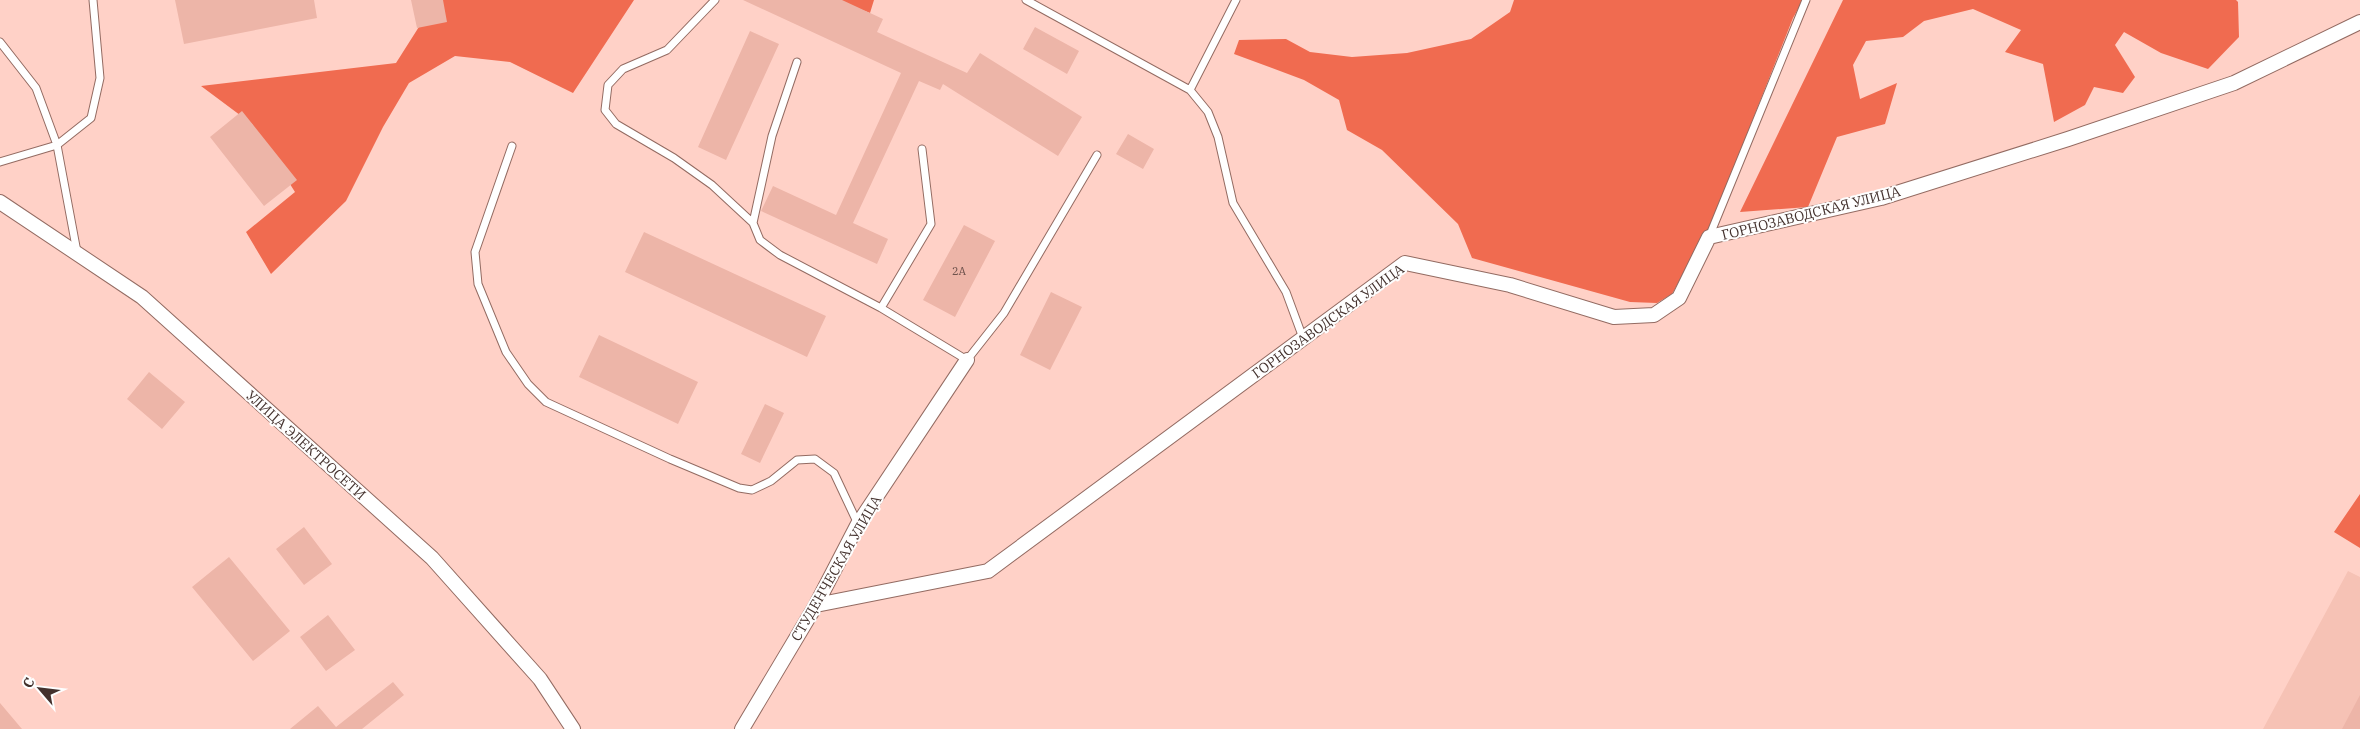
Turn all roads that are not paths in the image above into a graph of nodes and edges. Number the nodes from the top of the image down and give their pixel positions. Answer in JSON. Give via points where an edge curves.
{"nodes":[{"id":1,"x":93,"y":0,"type":"edge"},
{"id":2,"x":715,"y":0,"type":"edge"},
{"id":3,"x":1026,"y":0,"type":"edge"},
{"id":4,"x":1236,"y":0,"type":"edge"},
{"id":5,"x":1806,"y":0,"type":"edge"},
{"id":6,"x":2360,"y":22,"type":"edge"},
{"id":7,"x":0,"y":42,"type":"edge"},
{"id":8,"x":797,"y":62,"type":"dead end"},
{"id":9,"x":1190,"y":90,"type":"junction"},
{"id":10,"x":56,"y":145,"type":"junction"},
{"id":11,"x":512,"y":146,"type":"dead end"},
{"id":12,"x":922,"y":149,"type":"dead end"},
{"id":13,"x":1096,"y":155,"type":"dead end"},
{"id":14,"x":0,"y":162,"type":"edge"},
{"id":15,"x":0,"y":202,"type":"edge"},
{"id":16,"x":752,"y":223,"type":"junction"},
{"id":17,"x":1709,"y":238,"type":"junction"},
{"id":18,"x":78,"y":254,"type":"junction"},
{"id":19,"x":881,"y":308,"type":"junction"},
{"id":20,"x":1303,"y":338,"type":"junction"},
{"id":21,"x":967,"y":360,"type":"junction"},
{"id":22,"x":858,"y":524,"type":"junction"},
{"id":23,"x":816,"y":605,"type":"junction"},
{"id":24,"x":573,"y":729,"type":"edge"},
{"id":25,"x":742,"y":729,"type":"edge"}],
"edges":[{"from":1,"to":10,"type":"lane","via":[[100,78],[91,118]]},
{"from":2,"to":16,"type":"lane","via":[[667,50],[618,74],[608,85],[605,110],[616,124],[712,185]]},
{"from":3,"to":9,"type":"lane"},
{"from":4,"to":9,"type":"lane"},
{"from":5,"to":17,"type":"lane"},
{"from":6,"to":17,"type":"street","name":"ГОРНОЗАВОДСКАЯ УЛИЦА","via":[[2234,83],[2068,139],[1881,198]]},
{"from":7,"to":10,"type":"lane","via":[[36,88]]},
{"from":8,"to":16,"type":"lane","via":[[772,136]]},
{"from":9,"to":20,"type":"lane","via":[[1208,112],[1218,137],[1233,203],[1286,292]]},
{"from":10,"to":14,"type":"lane"},
{"from":10,"to":18,"type":"lane"},
{"from":11,"to":22,"type":"lane","via":[[475,252],[478,284],[506,352],[528,384],[546,402],[739,488],[752,490],[771,481],[796,460],[815,459],[834,473]]},
{"from":12,"to":19,"type":"lane","via":[[931,224]]},
{"from":13,"to":21,"type":"lane","via":[[1004,313]]},
{"from":15,"to":18,"type":"street","name":"УЛИЦА ЭЛЕКТРОСЕТИ"},
{"from":16,"to":19,"type":"lane","via":[[760,240],[780,256]]},
{"from":17,"to":20,"type":"street","name":"ГОРНОЗАВОДСКАЯ УЛИЦА","via":[[1679,298],[1654,315],[1614,317],[1510,284],[1404,262]]},
{"from":18,"to":24,"type":"street","name":"УЛИЦА ЭЛЕКТРОСЕТИ","via":[[142,297],[432,558],[540,679]]},
{"from":19,"to":21,"type":"lane"},
{"from":20,"to":23,"type":"street","name":"ГОРНОЗАВОДСКАЯ УЛИЦА","via":[[988,571]]},
{"from":21,"to":22,"type":"street","name":"СТУДЕНЧЕСКАЯ УЛИЦА"},
{"from":22,"to":23,"type":"street","name":"СТУДЕНЧЕСКАЯ УЛИЦА"},
{"from":23,"to":25,"type":"street","name":"СТУДЕНЧЕСКАЯ УЛИЦА"}]}
